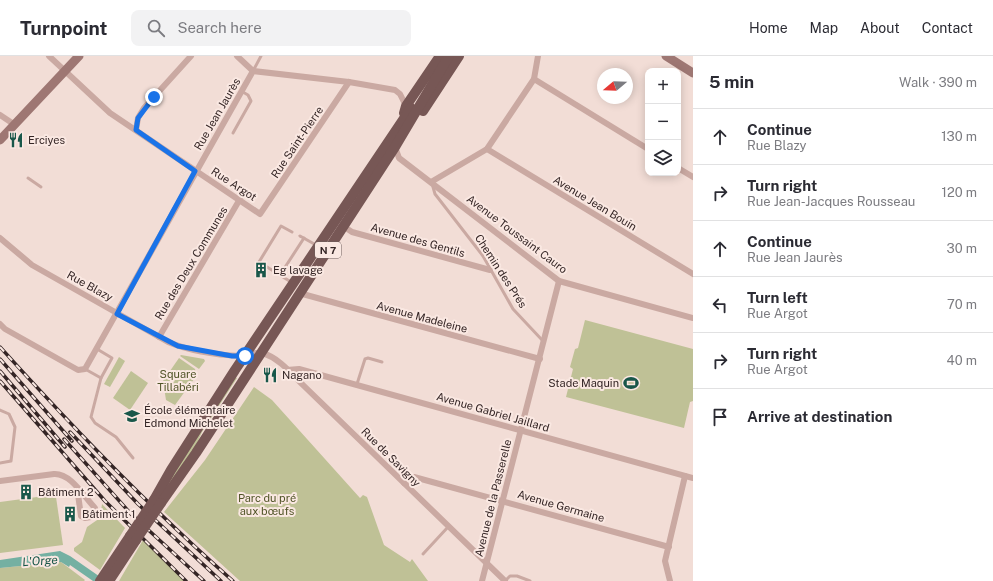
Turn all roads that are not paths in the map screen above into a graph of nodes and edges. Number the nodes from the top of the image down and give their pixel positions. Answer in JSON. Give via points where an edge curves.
{"nodes":[{"id":1,"x":49,"y":56,"type":"edge"},
{"id":2,"x":79,"y":56,"type":"edge"},
{"id":3,"x":191,"y":56,"type":"edge"},
{"id":4,"x":237,"y":56,"type":"edge"},
{"id":5,"x":261,"y":56,"type":"edge"},
{"id":6,"x":538,"y":56,"type":"edge"},
{"id":7,"x":666,"y":56,"type":"edge"},
{"id":8,"x":451,"y":57,"type":"edge"},
{"id":9,"x":66,"y":71,"type":"junction"},
{"id":10,"x":253,"y":71,"type":"junction"},
{"id":11,"x":693,"y":73,"type":"edge"},
{"id":12,"x":534,"y":79,"type":"junction"},
{"id":13,"x":434,"y":80,"type":"junction"},
{"id":14,"x":349,"y":82,"type":"junction"},
{"id":15,"x":241,"y":91,"type":"junction"},
{"id":16,"x":406,"y":106,"type":"junction"},
{"id":17,"x":0,"y":114,"type":"edge"},
{"id":18,"x":401,"y":122,"type":"junction"},
{"id":19,"x":15,"y":125,"type":"junction"},
{"id":20,"x":136,"y":130,"type":"junction"},
{"id":21,"x":233,"y":132,"type":"dead end"},
{"id":22,"x":0,"y":140,"type":"edge"},
{"id":23,"x":395,"y":147,"type":"junction"},
{"id":24,"x":645,"y":147,"type":"edge"},
{"id":25,"x":487,"y":149,"type":"junction"},
{"id":26,"x":681,"y":170,"type":"edge"},
{"id":27,"x":195,"y":171,"type":"junction"},
{"id":28,"x":693,"y":177,"type":"edge"},
{"id":29,"x":28,"y":178,"type":"dead end"},
{"id":30,"x":432,"y":184,"type":"junction"},
{"id":31,"x":40,"y":187,"type":"dead end"},
{"id":32,"x":240,"y":199,"type":"junction"},
{"id":33,"x":260,"y":214,"type":"joint"},
{"id":34,"x":343,"y":226,"type":"junction"},
{"id":35,"x":292,"y":232,"type":"dead end"},
{"id":36,"x":300,"y":236,"type":"dead end"},
{"id":37,"x":0,"y":238,"type":"edge"},
{"id":38,"x":304,"y":238,"type":"junction"},
{"id":39,"x":318,"y":246,"type":"junction"},
{"id":40,"x":490,"y":270,"type":"junction"},
{"id":41,"x":693,"y":274,"type":"edge"},
{"id":42,"x":280,"y":275,"type":"junction"},
{"id":43,"x":296,"y":280,"type":"junction"},
{"id":44,"x":559,"y":281,"type":"junction"},
{"id":45,"x":299,"y":293,"type":"junction"},
{"id":46,"x":117,"y":314,"type":"junction"},
{"id":47,"x":693,"y":318,"type":"edge"},
{"id":48,"x":0,"y":324,"type":"edge"},
{"id":49,"x":159,"y":337,"type":"junction"},
{"id":50,"x":544,"y":342,"type":"junction"},
{"id":51,"x":97,"y":349,"type":"junction"},
{"id":52,"x":260,"y":352,"type":"junction"},
{"id":53,"x":245,"y":356,"type":"junction"},
{"id":54,"x":540,"y":360,"type":"junction"},
{"id":55,"x":382,"y":362,"type":"dead end"},
{"id":56,"x":83,"y":370,"type":"junction"},
{"id":57,"x":287,"y":370,"type":"junction"},
{"id":58,"x":101,"y":378,"type":"junction"},
{"id":59,"x":357,"y":384,"type":"junction"},
{"id":60,"x":0,"y":410,"type":"edge"},
{"id":61,"x":521,"y":429,"type":"junction"},
{"id":62,"x":133,"y":458,"type":"dead end"},
{"id":63,"x":0,"y":463,"type":"edge"},
{"id":64,"x":685,"y":476,"type":"junction"},
{"id":65,"x":693,"y":478,"type":"edge"},
{"id":66,"x":0,"y":481,"type":"edge"},
{"id":67,"x":404,"y":483,"type":"junction"},
{"id":68,"x":77,"y":487,"type":"junction"},
{"id":69,"x":502,"y":500,"type":"junction"},
{"id":70,"x":157,"y":502,"type":"junction"},
{"id":71,"x":448,"y":527,"type":"junction"},
{"id":72,"x":669,"y":546,"type":"junction"},
{"id":73,"x":423,"y":554,"type":"dead end"},
{"id":74,"x":486,"y":564,"type":"junction"},
{"id":75,"x":110,"y":575,"type":"edge"},
{"id":76,"x":100,"y":581,"type":"edge"},
{"id":77,"x":482,"y":581,"type":"edge"},
{"id":78,"x":505,"y":581,"type":"edge"},
{"id":79,"x":530,"y":581,"type":"edge"},
{"id":80,"x":670,"y":581,"type":"edge"}],
"edges":[{"from":1,"to":9,"type":"street","name":"Rue Argot"},
{"from":2,"to":9,"type":"street"},
{"from":3,"to":20,"type":"street","via":[[144,108],[138,118]]},
{"from":4,"to":10,"type":"street"},
{"from":5,"to":10,"type":"lane","name":"Rue Jean Jaurès"},
{"from":6,"to":12,"type":"street"},
{"from":7,"to":11,"type":"street"},
{"from":8,"to":13,"type":"main road","number":"N 7"},
{"from":8,"to":16,"type":"main road","number":"N 7"},
{"from":8,"to":23,"type":"main road","number":"N 7","via":[[420,115]]},
{"from":9,"to":19,"type":"street"},
{"from":9,"to":20,"type":"street","name":"Rue Argot","via":[[110,113]]},
{"from":10,"to":14,"type":"street"},
{"from":10,"to":15,"type":"street","name":"Rue Jean Jaurès"},
{"from":12,"to":24,"type":"street"},
{"from":12,"to":25,"type":"street"},
{"from":13,"to":18,"type":"main road","number":"N 7"},
{"from":13,"to":23,"type":"main road","number":"N 7"},
{"from":14,"to":16,"type":"street","via":[[395,90]]},
{"from":14,"to":33,"type":"street","name":"Rue Saint-Pierre"},
{"from":15,"to":21,"type":"lane","via":[[248,95],[251,101]]},
{"from":15,"to":27,"type":"street","name":"Rue Jean Jaurès"},
{"from":16,"to":18,"type":"main road","number":"N 7"},
{"from":17,"to":19,"type":"street"},
{"from":18,"to":39,"type":"main road","number":"N 7"},
{"from":19,"to":22,"type":"street"},
{"from":20,"to":27,"type":"street","name":"Rue Argot"},
{"from":23,"to":30,"type":"street","name":"Avenue Toussaint Cauro","via":[[399,158]]},
{"from":23,"to":34,"type":"main road","number":"N 7"},
{"from":25,"to":30,"type":"street"},
{"from":25,"to":41,"type":"street","name":"Avenue Jean Bouin"},
{"from":26,"to":28,"type":"street"},
{"from":27,"to":32,"type":"street","name":"Rue Argot"},
{"from":27,"to":46,"type":"street","name":"Rue Jean Jaurès"},
{"from":29,"to":31,"type":"lane"},
{"from":30,"to":40,"type":"lane","name":"Chemin des Prés","via":[[435,194],[483,256]]},
{"from":30,"to":44,"type":"street","name":"Avenue Toussaint Cauro"},
{"from":32,"to":33,"type":"street","name":"Rue Argot"},
{"from":32,"to":49,"type":"street","name":"Rue des Deux Communes"},
{"from":34,"to":40,"type":"street","name":"Avenue des Gentils","via":[[352,232]]},
{"from":34,"to":45,"type":"main road","number":"N 7"},
{"from":35,"to":42,"type":"lane","via":[[281,226],[260,262]]},
{"from":36,"to":38,"type":"lane"},
{"from":37,"to":46,"type":"street","name":"Rue Blazy","via":[[32,265]]},
{"from":38,"to":39,"type":"lane"},
{"from":38,"to":42,"type":"lane"},
{"from":39,"to":43,"type":"main road","number":"N 7"},
{"from":40,"to":50,"type":"lane","name":"Chemin des Prés","via":[[513,309]]},
{"from":42,"to":43,"type":"lane"},
{"from":43,"to":53,"type":"main road","number":"N 7"},
{"from":44,"to":47,"type":"street","name":"Avenue Toussaint Cauro"},
{"from":44,"to":50,"type":"street","name":"Avenue de la Passerelle"},
{"from":45,"to":52,"type":"main road","number":"N 7"},
{"from":45,"to":54,"type":"street","name":"Avenue Madeleine"},
{"from":46,"to":49,"type":"street","name":"Rue Blazy"},
{"from":46,"to":51,"type":"street","name":"Rue Jean Jaurès"},
{"from":48,"to":56,"type":"street","via":[[12,333]]},
{"from":49,"to":53,"type":"street","name":"Rue Blazy","via":[[178,346]]},
{"from":50,"to":54,"type":"street","name":"Avenue de la Passerelle"},
{"from":51,"to":56,"type":"street","name":"Rue Jean Jaurès"},
{"from":51,"to":58,"type":"lane","via":[[112,358]]},
{"from":52,"to":53,"type":"street","name":"Rue Blazy"},
{"from":52,"to":57,"type":"street","name":"Rue de Savigny","via":[[270,356]]},
{"from":52,"to":70,"type":"main road","number":"N 7","via":[[196,453]]},
{"from":53,"to":70,"type":"main road","number":"N 7","via":[[171,470]]},
{"from":54,"to":61,"type":"street","name":"Avenue de la Passerelle"},
{"from":55,"to":59,"type":"lane","via":[[365,359]]},
{"from":56,"to":58,"type":"lane"},
{"from":57,"to":59,"type":"street","name":"Avenue Gabriel Jaillard","via":[[299,369]]},
{"from":57,"to":67,"type":"street","name":"Rue de Savigny"},
{"from":58,"to":62,"type":"lane","via":[[91,417],[95,423],[116,437]]},
{"from":59,"to":61,"type":"street","name":"Avenue Gabriel Jaillard"},
{"from":60,"to":63,"type":"lane","via":[[10,414],[15,427],[10,461]]},
{"from":61,"to":64,"type":"street","name":"Avenue Gabriel Jaillard"},
{"from":61,"to":69,"type":"street","name":"Avenue de la Passerelle"},
{"from":64,"to":65,"type":"street","name":"Avenue Gabriel Jaillard"},
{"from":64,"to":72,"type":"street"},
{"from":66,"to":68,"type":"street","via":[[59,474],[68,478]]},
{"from":67,"to":69,"type":"street","name":"Avenue Germaine","via":[[414,477]]},
{"from":67,"to":71,"type":"street","name":"Rue de Savigny"},
{"from":68,"to":68,"type":"street","via":[[82,516],[91,517],[95,512],[94,508]]},
{"from":69,"to":72,"type":"street","name":"Avenue Germaine"},
{"from":69,"to":74,"type":"street","name":"Avenue de la Passerelle"},
{"from":70,"to":75,"type":"main road","number":"N 7","bridge":true},
{"from":71,"to":73,"type":"lane"},
{"from":71,"to":74,"type":"street","name":"Rue de Savigny"},
{"from":72,"to":80,"type":"street","via":[[666,570]]},
{"from":74,"to":77,"type":"street","name":"Avenue de la Passerelle"},
{"from":74,"to":78,"type":"street","name":"Rue de Savigny"},
{"from":75,"to":76,"type":"main road","number":"N 7"},
{"from":78,"to":79,"type":"lane","via":[[510,576],[517,576]]}]}
